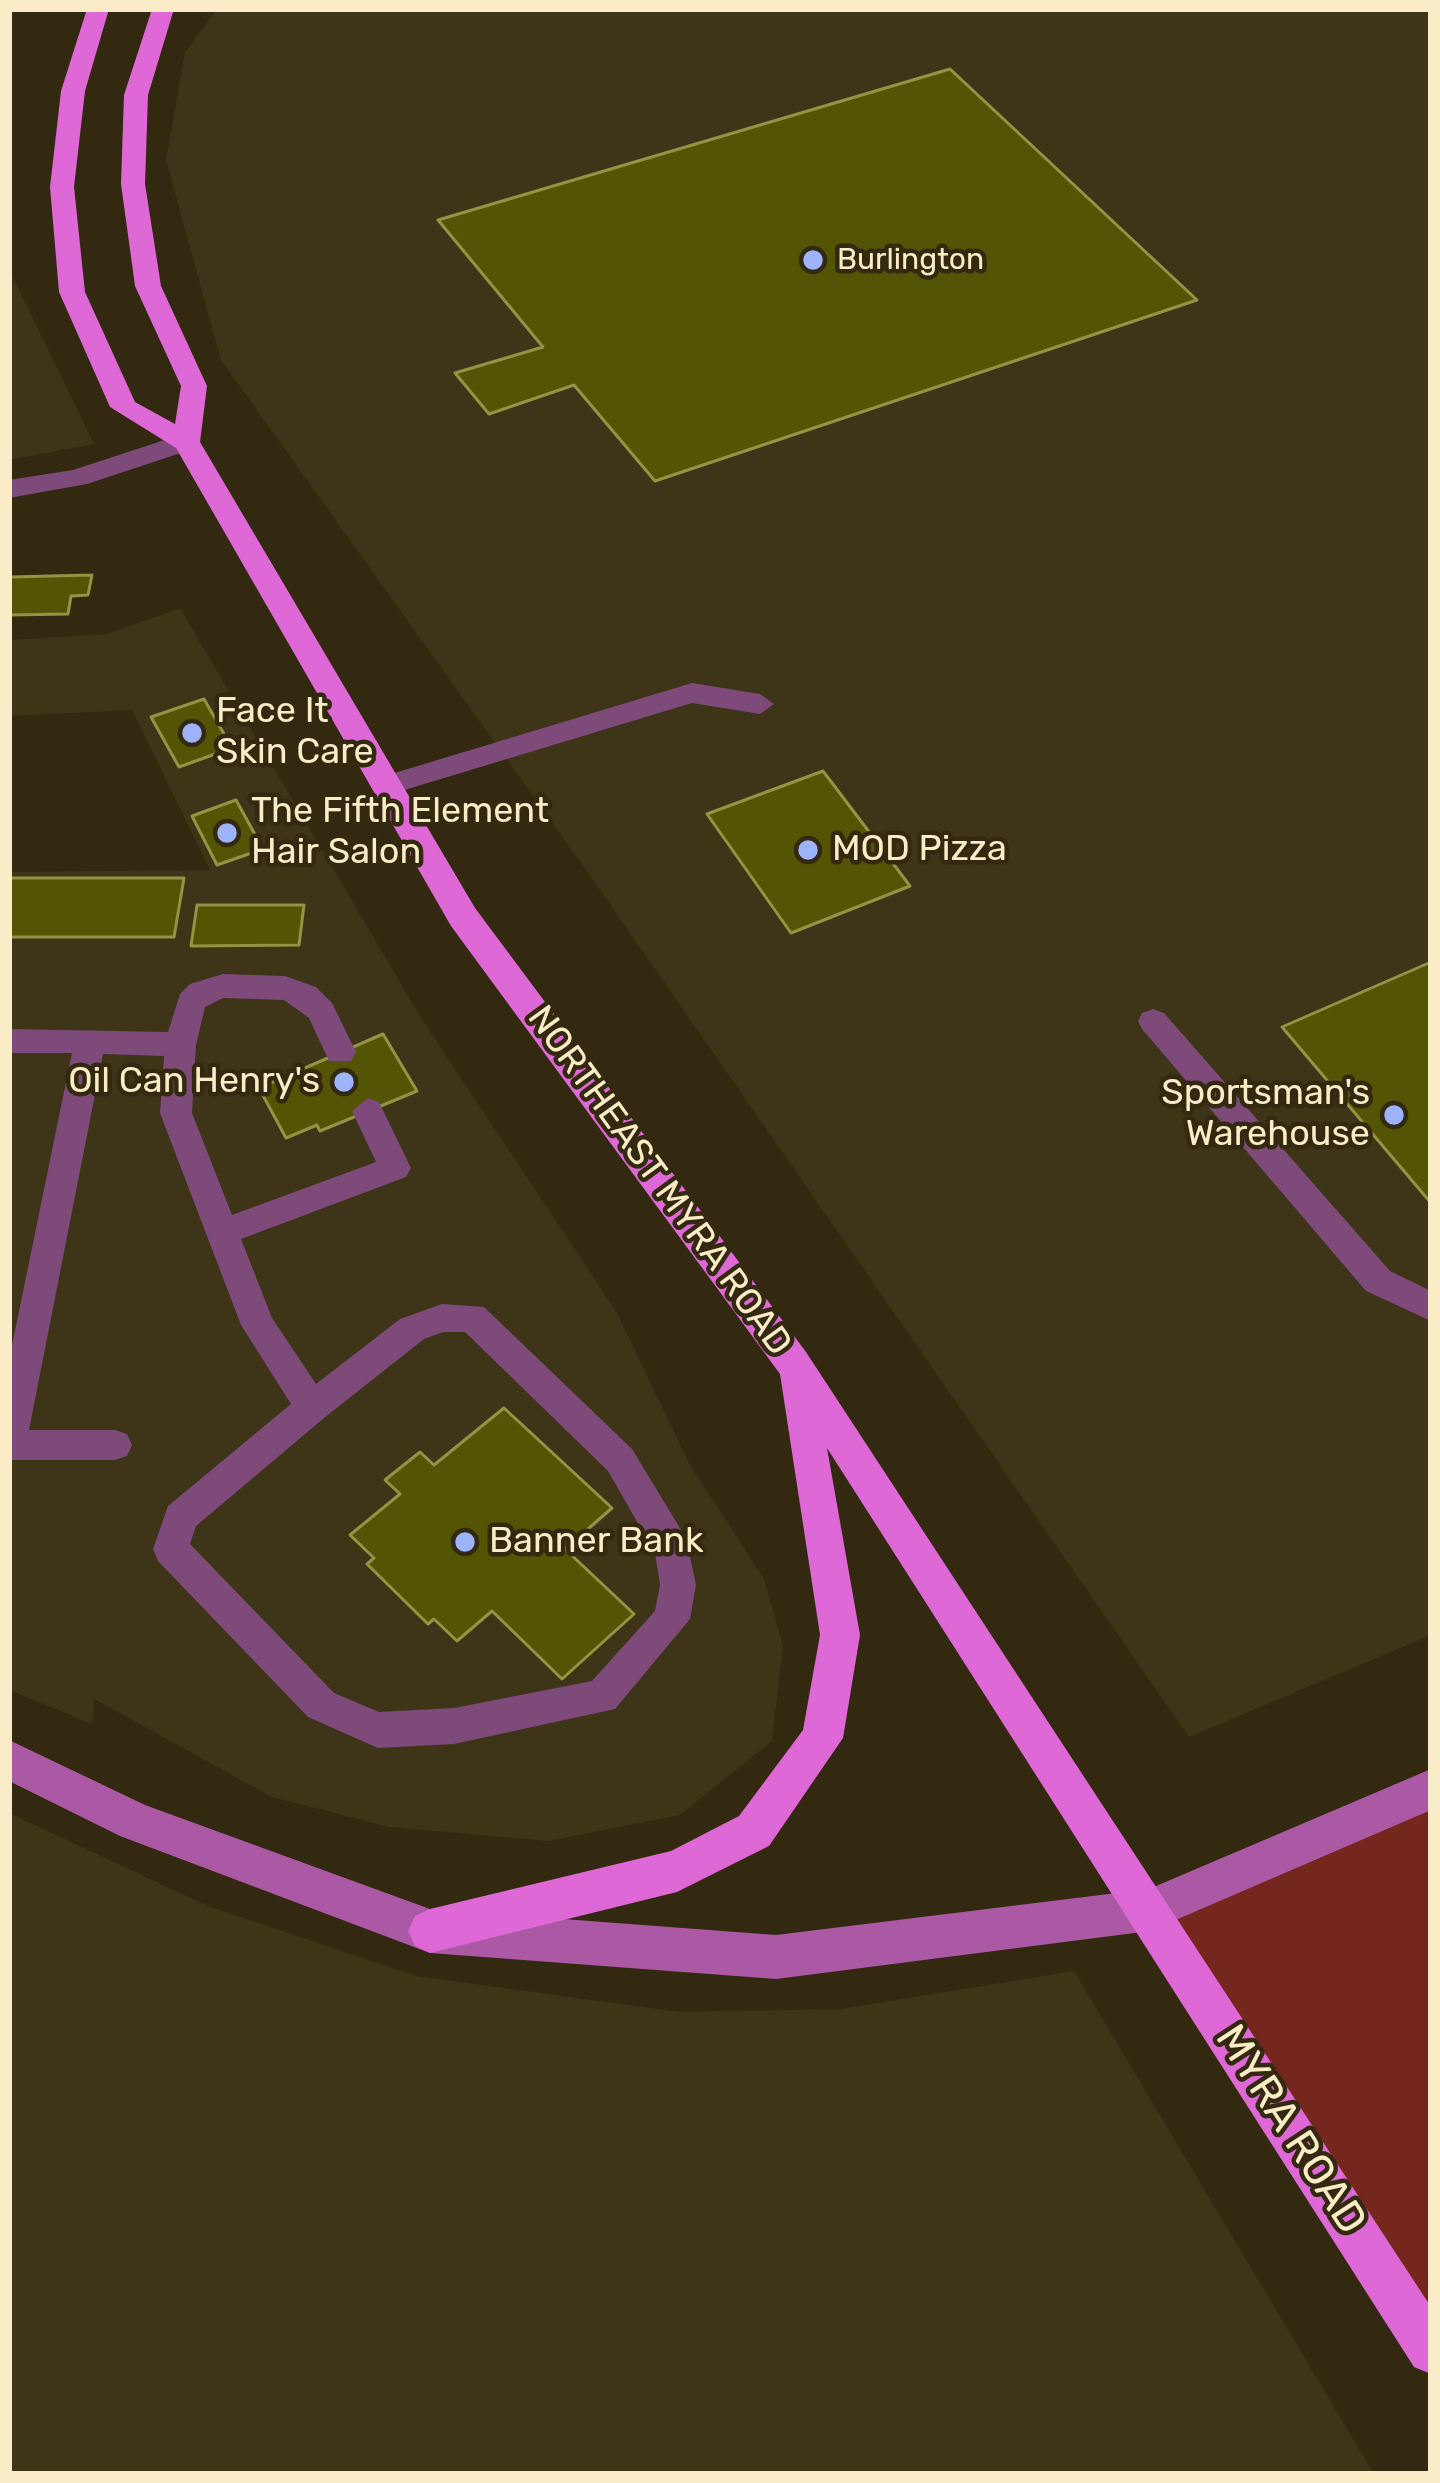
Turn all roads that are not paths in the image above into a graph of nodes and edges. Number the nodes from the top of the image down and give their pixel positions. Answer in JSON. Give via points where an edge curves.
{"nodes":[{"id":1,"x":98,"y":9,"type":"edge"},
{"id":2,"x":163,"y":9,"type":"edge"},
{"id":3,"x":186,"y":442,"type":"junction"},
{"id":4,"x":9,"y":488,"type":"edge"},
{"id":5,"x":760,"y":704,"type":"dead end"},
{"id":6,"x":388,"y":784,"type":"junction"},
{"id":7,"x":1153,"y":1022,"type":"dead end"},
{"id":8,"x":9,"y":1041,"type":"edge"},
{"id":9,"x":90,"y":1041,"type":"junction"},
{"id":10,"x":180,"y":1045,"type":"junction"},
{"id":11,"x":340,"y":1052,"type":"dead end"},
{"id":12,"x":368,"y":1111,"type":"dead end"},
{"id":13,"x":222,"y":1232,"type":"junction"},
{"id":14,"x":1431,"y":1307,"type":"edge"},
{"id":15,"x":793,"y":1363,"type":"junction"},
{"id":16,"x":313,"y":1407,"type":"junction"},
{"id":17,"x":115,"y":1445,"type":"dead end"},
{"id":18,"x":9,"y":1760,"type":"edge"},
{"id":19,"x":1431,"y":1789,"type":"edge"},
{"id":20,"x":1150,"y":1910,"type":"junction"},
{"id":21,"x":430,"y":1931,"type":"junction"},
{"id":22,"x":1431,"y":2350,"type":"edge"}],
"edges":[{"from":1,"to":3,"type":"highway","name":"NORTHEAST MYRA ROAD","via":[[73,91],[62,187],[72,292],[124,407]]},
{"from":2,"to":3,"type":"highway","via":[[136,95],[133,184],[148,286],[194,386]]},
{"from":3,"to":4,"type":"street","via":[[77,478]]},
{"from":3,"to":6,"type":"highway","name":"NORTHEAST MYRA ROAD"},
{"from":5,"to":6,"type":"lane","via":[[692,692]]},
{"from":6,"to":15,"type":"highway","name":"NORTHEAST MYRA ROAD","via":[[463,917]]},
{"from":7,"to":14,"type":"lane","via":[[1378,1281]]},
{"from":8,"to":9,"type":"lane"},
{"from":9,"to":10,"type":"lane"},
{"from":9,"to":17,"type":"lane","via":[[9,1445]]},
{"from":10,"to":11,"type":"lane","via":[[201,992],[286,988],[321,1011]]},
{"from":10,"to":13,"type":"lane","via":[[176,1113]]},
{"from":12,"to":13,"type":"lane","via":[[395,1168]]},
{"from":13,"to":16,"type":"lane","via":[[258,1325]]},
{"from":15,"to":20,"type":"highway","name":"NORTHEAST MYRA ROAD"},
{"from":15,"to":21,"type":"highway","via":[[840,1635],[823,1738],[754,1831],[676,1871]]},
{"from":16,"to":16,"type":"lane","via":[[181,1517],[171,1549],[321,1705],[378,1730],[454,1726],[602,1697],[672,1618],[673,1550],[620,1460],[472,1317],[412,1329]]},
{"from":18,"to":21,"type":"main road","via":[[135,1822]]},
{"from":19,"to":20,"type":"main road"},
{"from":20,"to":21,"type":"main road","via":[[776,1957]]},
{"from":20,"to":22,"type":"highway","name":"MYRA ROAD"}]}
